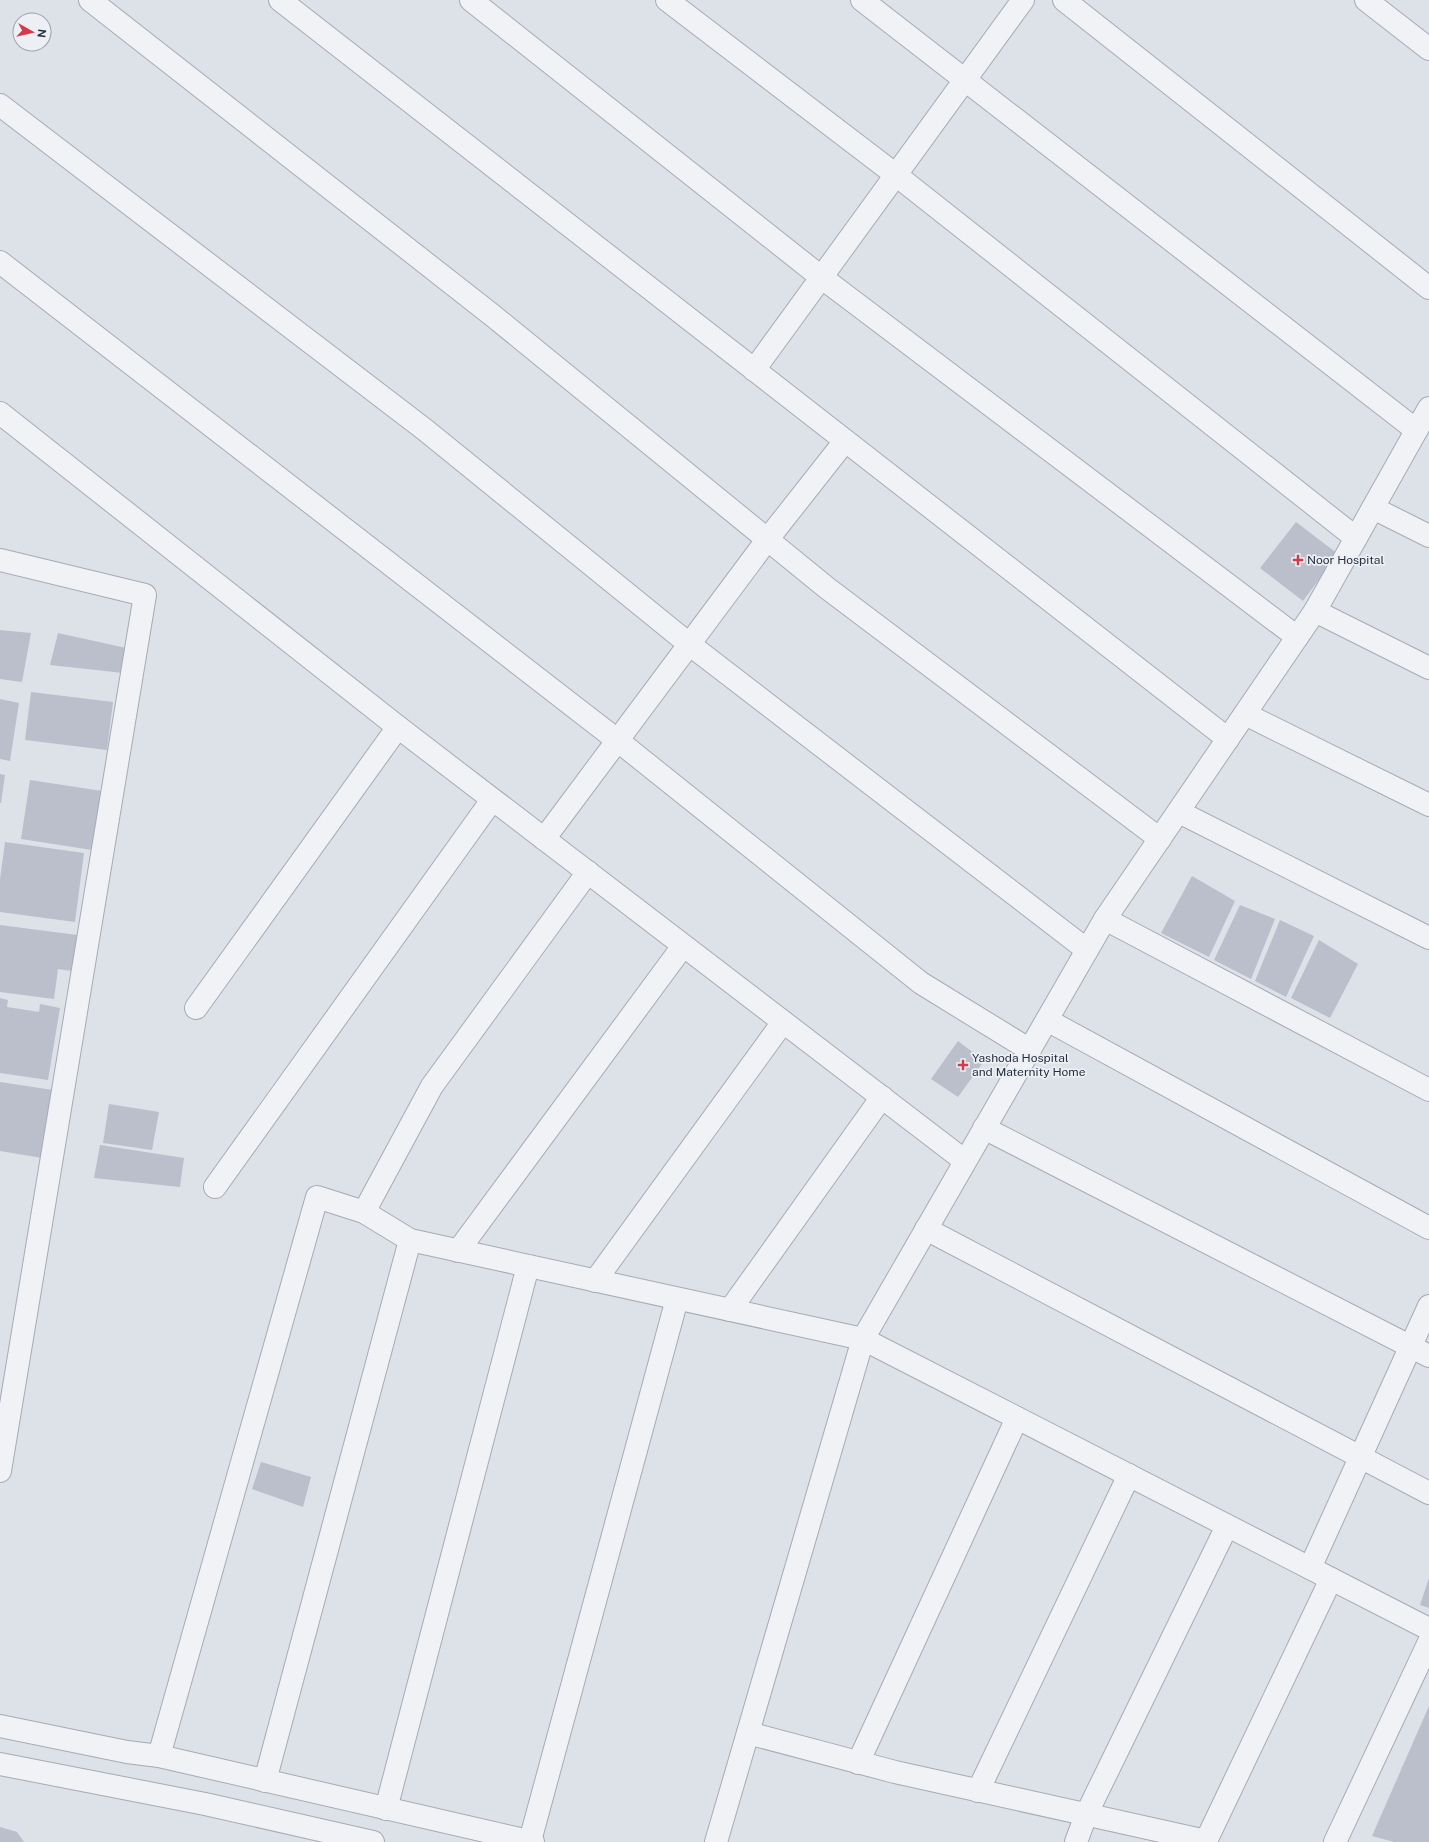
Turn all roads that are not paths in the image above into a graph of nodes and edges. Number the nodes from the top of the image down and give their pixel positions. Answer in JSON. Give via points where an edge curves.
{"nodes":[{"id":1,"x":90,"y":0,"type":"edge"},
{"id":2,"x":280,"y":0,"type":"edge"},
{"id":3,"x":471,"y":0,"type":"edge"},
{"id":4,"x":667,"y":0,"type":"edge"},
{"id":5,"x":862,"y":0,"type":"edge"},
{"id":6,"x":1023,"y":0,"type":"edge"},
{"id":7,"x":1064,"y":0,"type":"edge"},
{"id":8,"x":1366,"y":0,"type":"edge"},
{"id":9,"x":1429,"y":49,"type":"edge"},
{"id":10,"x":964,"y":81,"type":"junction"},
{"id":11,"x":0,"y":105,"type":"edge"},
{"id":12,"x":896,"y":175,"type":"junction"},
{"id":13,"x":0,"y":262,"type":"edge"},
{"id":14,"x":821,"y":278,"type":"junction"},
{"id":15,"x":1429,"y":288,"type":"edge"},
{"id":16,"x":754,"y":370,"type":"junction"},
{"id":17,"x":1429,"y":408,"type":"edge"},
{"id":18,"x":0,"y":413,"type":"edge"},
{"id":19,"x":1416,"y":430,"type":"junction"},
{"id":20,"x":845,"y":441,"type":"junction"},
{"id":21,"x":1373,"y":508,"type":"junction"},
{"id":22,"x":1429,"y":536,"type":"edge"},
{"id":23,"x":1356,"y":538,"type":"junction"},
{"id":24,"x":767,"y":540,"type":"junction"},
{"id":25,"x":0,"y":560,"type":"edge"},
{"id":26,"x":1316,"y":611,"type":"junction"},
{"id":27,"x":1297,"y":637,"type":"junction"},
{"id":28,"x":689,"y":644,"type":"junction"},
{"id":29,"x":1429,"y":668,"type":"edge"},
{"id":30,"x":1245,"y":714,"type":"junction"},
{"id":31,"x":398,"y":727,"type":"junction"},
{"id":32,"x":1228,"y":739,"type":"junction"},
{"id":33,"x":617,"y":740,"type":"junction"},
{"id":34,"x":492,"y":800,"type":"junction"},
{"id":35,"x":1429,"y":805,"type":"edge"},
{"id":36,"x":1179,"y":812,"type":"junction"},
{"id":37,"x":544,"y":839,"type":"junction"},
{"id":38,"x":1160,"y":839,"type":"junction"},
{"id":39,"x":588,"y":872,"type":"junction"},
{"id":40,"x":1105,"y":919,"type":"junction"},
{"id":41,"x":1429,"y":938,"type":"edge"},
{"id":42,"x":683,"y":946,"type":"junction"},
{"id":43,"x":1087,"y":950,"type":"junction"},
{"id":44,"x":196,"y":1008,"type":"dead end"},
{"id":45,"x":1047,"y":1020,"type":"junction"},
{"id":46,"x":783,"y":1022,"type":"junction"},
{"id":47,"x":1030,"y":1050,"type":"junction"},
{"id":48,"x":1429,"y":1090,"type":"edge"},
{"id":49,"x":882,"y":1097,"type":"junction"},
{"id":50,"x":984,"y":1128,"type":"junction"},
{"id":51,"x":965,"y":1161,"type":"junction"},
{"id":52,"x":216,"y":1187,"type":"dead end"},
{"id":53,"x":364,"y":1212,"type":"junction"},
{"id":54,"x":1429,"y":1228,"type":"edge"},
{"id":55,"x":926,"y":1230,"type":"junction"},
{"id":56,"x":410,"y":1240,"type":"junction"},
{"id":57,"x":458,"y":1251,"type":"junction"},
{"id":58,"x":528,"y":1266,"type":"junction"},
{"id":59,"x":595,"y":1281,"type":"junction"},
{"id":60,"x":677,"y":1299,"type":"junction"},
{"id":61,"x":1429,"y":1306,"type":"edge"},
{"id":62,"x":730,"y":1310,"type":"junction"},
{"id":63,"x":863,"y":1339,"type":"junction"},
{"id":64,"x":1420,"y":1352,"type":"edge"},
{"id":65,"x":1017,"y":1418,"type":"junction"},
{"id":66,"x":4,"y":1420,"type":"edge"},
{"id":67,"x":1360,"y":1457,"type":"junction"},
{"id":68,"x":0,"y":1471,"type":"edge"},
{"id":69,"x":1129,"y":1475,"type":"junction"},
{"id":70,"x":1429,"y":1493,"type":"edge"},
{"id":71,"x":1227,"y":1526,"type":"junction"},
{"id":72,"x":1310,"y":1568,"type":"junction"},
{"id":73,"x":1331,"y":1579,"type":"junction"},
{"id":74,"x":1429,"y":1629,"type":"edge"},
{"id":75,"x":1429,"y":1642,"type":"edge"},
{"id":76,"x":0,"y":1726,"type":"edge"},
{"id":77,"x":748,"y":1733,"type":"junction"},
{"id":78,"x":159,"y":1756,"type":"junction"},
{"id":79,"x":858,"y":1763,"type":"junction"},
{"id":80,"x":0,"y":1764,"type":"edge"},
{"id":81,"x":265,"y":1781,"type":"junction"},
{"id":82,"x":978,"y":1791,"type":"junction"},
{"id":83,"x":386,"y":1809,"type":"junction"},
{"id":84,"x":1086,"y":1815,"type":"junction"},
{"id":85,"x":373,"y":1842,"type":"edge"},
{"id":86,"x":531,"y":1842,"type":"edge"},
{"id":87,"x":716,"y":1842,"type":"edge"},
{"id":88,"x":1076,"y":1842,"type":"edge"},
{"id":89,"x":1335,"y":1842,"type":"edge"}],
"edges":[{"from":1,"to":24,"type":"street","via":[[492,315]]},
{"from":2,"to":16,"type":"street"},
{"from":3,"to":14,"type":"street"},
{"from":4,"to":12,"type":"street"},
{"from":5,"to":10,"type":"street"},
{"from":6,"to":10,"type":"street"},
{"from":7,"to":15,"type":"street"},
{"from":8,"to":9,"type":"street"},
{"from":10,"to":12,"type":"street"},
{"from":10,"to":19,"type":"street"},
{"from":11,"to":28,"type":"street","via":[[424,430]]},
{"from":12,"to":14,"type":"street"},
{"from":12,"to":23,"type":"street"},
{"from":13,"to":33,"type":"street"},
{"from":14,"to":16,"type":"street"},
{"from":14,"to":27,"type":"street"},
{"from":16,"to":20,"type":"street"},
{"from":17,"to":19,"type":"street"},
{"from":18,"to":31,"type":"street"},
{"from":19,"to":21,"type":"street"},
{"from":20,"to":24,"type":"street"},
{"from":20,"to":32,"type":"street"},
{"from":21,"to":22,"type":"street"},
{"from":21,"to":23,"type":"street"},
{"from":23,"to":26,"type":"street"},
{"from":24,"to":28,"type":"street"},
{"from":24,"to":38,"type":"street"},
{"from":25,"to":66,"type":"street","via":[[145,595]]},
{"from":26,"to":27,"type":"street"},
{"from":26,"to":29,"type":"street"},
{"from":27,"to":30,"type":"street"},
{"from":28,"to":33,"type":"street"},
{"from":28,"to":43,"type":"street"},
{"from":30,"to":32,"type":"street"},
{"from":30,"to":35,"type":"street"},
{"from":31,"to":34,"type":"street"},
{"from":31,"to":44,"type":"street"},
{"from":32,"to":36,"type":"street"},
{"from":33,"to":37,"type":"street"},
{"from":33,"to":47,"type":"street","via":[[921,983]]},
{"from":34,"to":37,"type":"street"},
{"from":34,"to":52,"type":"street"},
{"from":36,"to":38,"type":"street"},
{"from":36,"to":41,"type":"street"},
{"from":37,"to":39,"type":"street"},
{"from":38,"to":40,"type":"street"},
{"from":39,"to":42,"type":"street"},
{"from":39,"to":53,"type":"street","via":[[432,1086]]},
{"from":40,"to":43,"type":"street"},
{"from":40,"to":48,"type":"street"},
{"from":42,"to":46,"type":"street"},
{"from":42,"to":57,"type":"street"},
{"from":43,"to":45,"type":"street"},
{"from":45,"to":47,"type":"street"},
{"from":45,"to":54,"type":"street"},
{"from":46,"to":49,"type":"street"},
{"from":46,"to":59,"type":"street"},
{"from":47,"to":50,"type":"street"},
{"from":49,"to":51,"type":"street"},
{"from":49,"to":62,"type":"street"},
{"from":50,"to":51,"type":"street"},
{"from":50,"to":64,"type":"street"},
{"from":51,"to":55,"type":"street"},
{"from":53,"to":56,"type":"street"},
{"from":53,"to":78,"type":"street","via":[[317,1197]]},
{"from":55,"to":63,"type":"street"},
{"from":55,"to":67,"type":"street"},
{"from":56,"to":57,"type":"street"},
{"from":56,"to":81,"type":"street"},
{"from":57,"to":58,"type":"street"},
{"from":58,"to":59,"type":"street"},
{"from":58,"to":83,"type":"street"},
{"from":59,"to":60,"type":"street"},
{"from":60,"to":62,"type":"street"},
{"from":60,"to":86,"type":"street"},
{"from":61,"to":64,"type":"street"},
{"from":62,"to":63,"type":"street"},
{"from":63,"to":65,"type":"street"},
{"from":63,"to":77,"type":"street"},
{"from":64,"to":67,"type":"street"},
{"from":65,"to":69,"type":"street"},
{"from":65,"to":79,"type":"street"},
{"from":66,"to":68,"type":"street"},
{"from":67,"to":70,"type":"street"},
{"from":67,"to":72,"type":"street"},
{"from":69,"to":71,"type":"street"},
{"from":69,"to":82,"type":"street"},
{"from":71,"to":72,"type":"street"},
{"from":71,"to":84,"type":"street"},
{"from":72,"to":73,"type":"street"},
{"from":73,"to":74,"type":"street"},
{"from":73,"to":84,"type":"street","via":[[1206,1841]]},
{"from":75,"to":89,"type":"street"},
{"from":76,"to":78,"type":"street","via":[[127,1752]]},
{"from":77,"to":79,"type":"street"},
{"from":77,"to":87,"type":"street"},
{"from":78,"to":81,"type":"street"},
{"from":79,"to":82,"type":"street"},
{"from":80,"to":85,"type":"street","via":[[205,1804]]},
{"from":81,"to":83,"type":"street"},
{"from":82,"to":84,"type":"street"},
{"from":83,"to":86,"type":"street"},
{"from":84,"to":88,"type":"street"}]}
